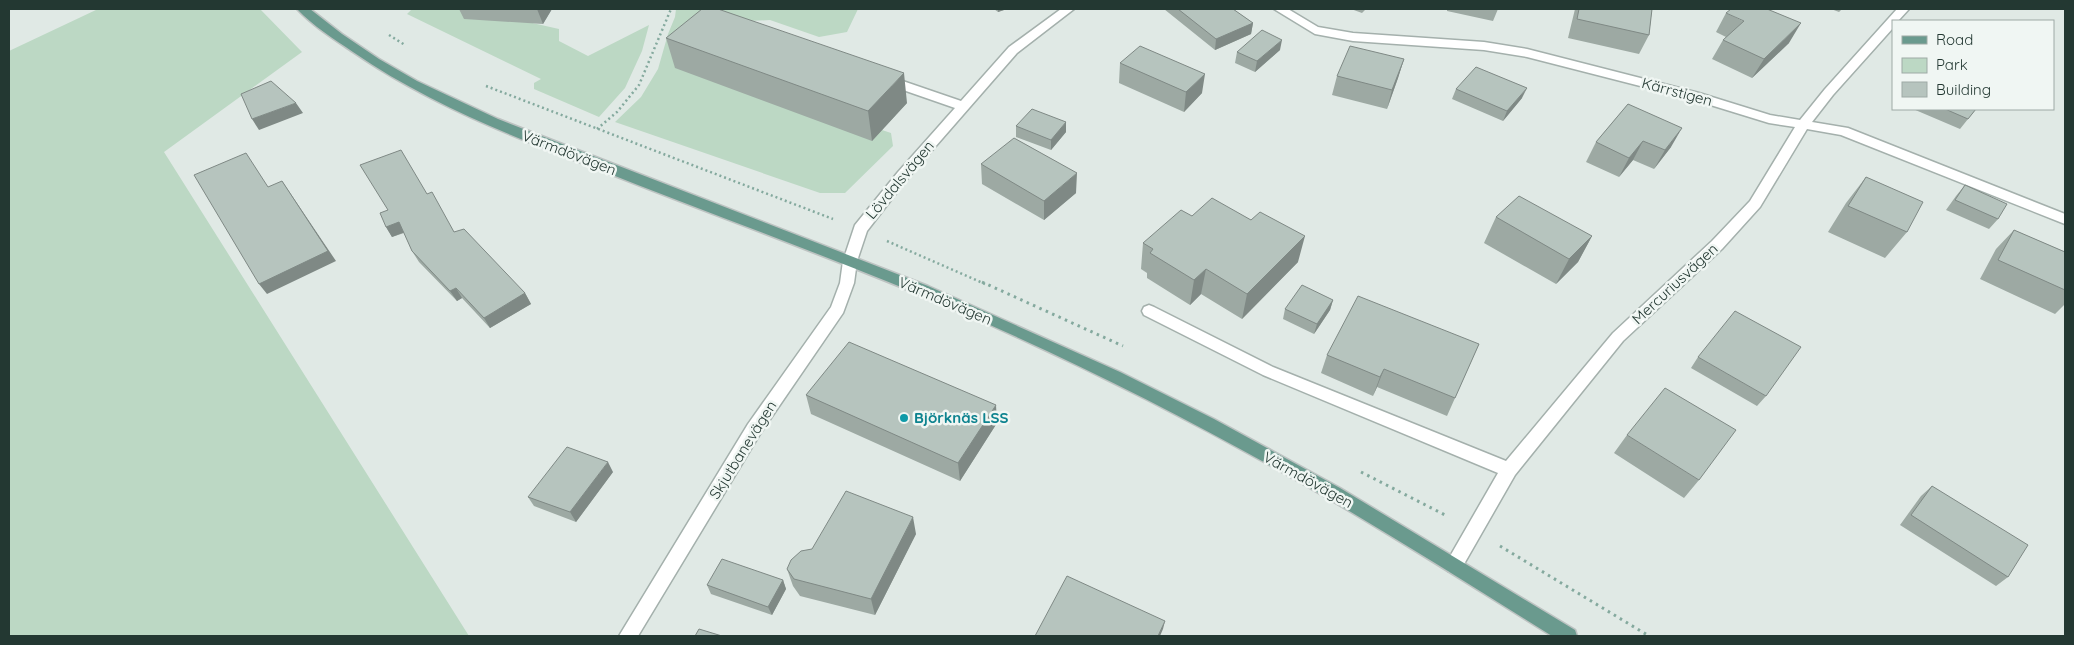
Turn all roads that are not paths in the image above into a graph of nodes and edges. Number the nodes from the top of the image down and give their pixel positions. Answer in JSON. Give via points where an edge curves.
{"nodes":[{"id":1,"x":303,"y":9,"type":"edge"},
{"id":2,"x":1068,"y":9,"type":"edge"},
{"id":3,"x":1280,"y":9,"type":"edge"},
{"id":4,"x":1903,"y":9,"type":"edge"},
{"id":5,"x":1893,"y":20,"type":"edge"},
{"id":6,"x":1892,"y":21,"type":"edge"},
{"id":7,"x":873,"y":75,"type":"edge"},
{"id":8,"x":963,"y":106,"type":"junction"},
{"id":9,"x":1803,"y":125,"type":"junction"},
{"id":10,"x":2065,"y":218,"type":"edge"},
{"id":11,"x":850,"y":261,"type":"junction"},
{"id":12,"x":1149,"y":311,"type":"dead end"},
{"id":13,"x":1508,"y":470,"type":"junction"},
{"id":14,"x":1454,"y":565,"type":"junction"},
{"id":15,"x":628,"y":636,"type":"edge"},
{"id":16,"x":1568,"y":636,"type":"edge"}],
"edges":[{"from":1,"to":11,"type":"main road","name":"Värmdövägen","via":[[356,51],[460,108]]},
{"from":2,"to":8,"type":"street","name":"Lövdalsvägen","via":[[1013,50]]},
{"from":3,"to":9,"type":"street","name":"Kärrstigen","via":[[1315,30],[1353,37],[1484,46],[1527,54],[1695,96],[1769,119]]},
{"from":4,"to":5,"type":"street","name":"Mercuriusvägen"},
{"from":6,"to":9,"type":"street","name":"Mercuriusvägen"},
{"from":7,"to":8,"type":"street"},
{"from":8,"to":11,"type":"street","name":"Lövdalsvägen","via":[[860,229]]},
{"from":9,"to":10,"type":"street","name":"Kärrstigen","via":[[1843,131]]},
{"from":9,"to":13,"type":"street","name":"Mercuriusvägen","via":[[1755,204],[1718,245],[1618,337]]},
{"from":11,"to":14,"type":"main road","name":"Värmdövägen","via":[[925,291],[1131,386],[1300,474]]},
{"from":11,"to":15,"type":"street","name":"Skjutbanevägen","via":[[838,309],[754,429]]},
{"from":12,"to":13,"type":"street","via":[[1268,371]]},
{"from":13,"to":14,"type":"street","name":"Mercuriusvägen"},
{"from":14,"to":16,"type":"main road","name":"Värmdövägen"}]}
